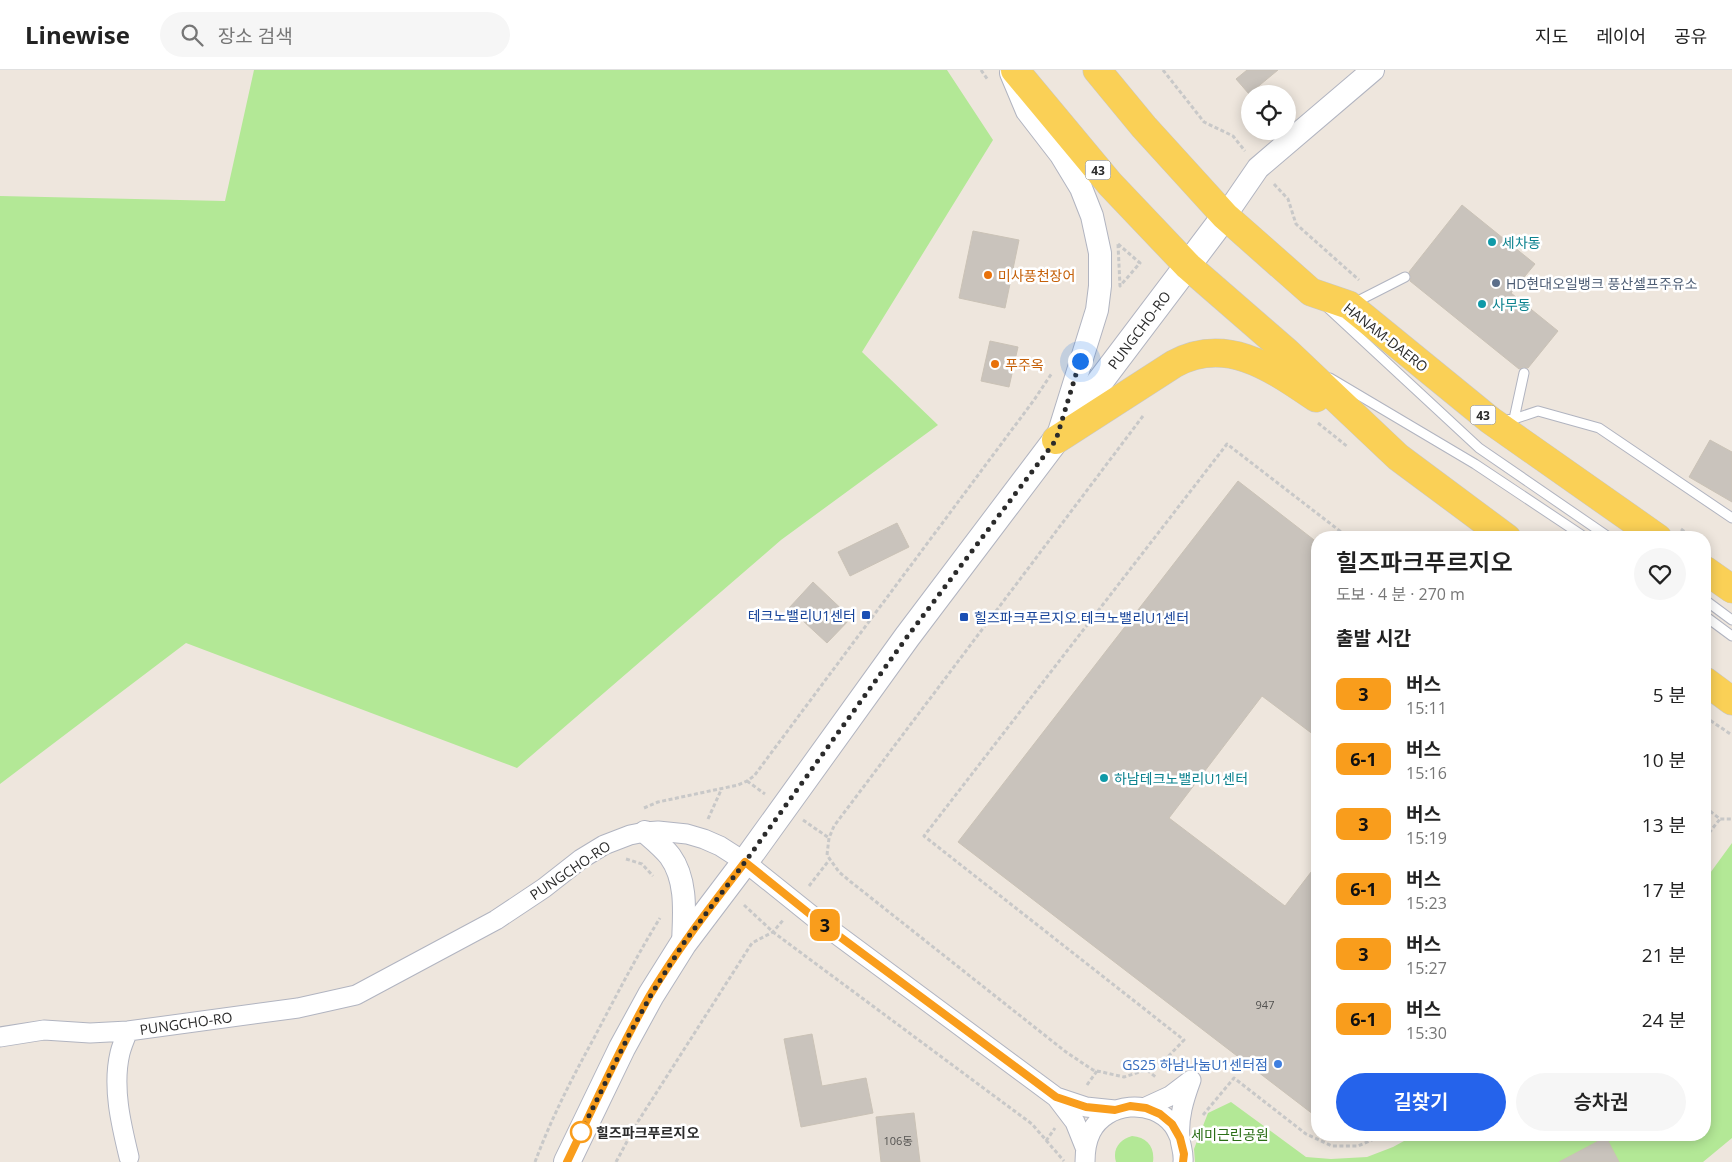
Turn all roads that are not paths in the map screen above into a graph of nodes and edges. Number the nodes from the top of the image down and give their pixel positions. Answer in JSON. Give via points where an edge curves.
{"nodes":[{"id":1,"x":1009,"y":70,"type":"edge"},
{"id":2,"x":1015,"y":70,"type":"edge"},
{"id":3,"x":1097,"y":70,"type":"edge"},
{"id":4,"x":1374,"y":70,"type":"edge"},
{"id":5,"x":1225,"y":216,"type":"junction"},
{"id":6,"x":1188,"y":266,"type":"junction"},
{"id":7,"x":1405,"y":277,"type":"dead end"},
{"id":8,"x":1311,"y":292,"type":"junction"},
{"id":9,"x":1349,"y":305,"type":"junction"},
{"id":10,"x":1287,"y":352,"type":"junction"},
{"id":11,"x":1524,"y":373,"type":"dead end"},
{"id":12,"x":1502,"y":420,"type":"junction"},
{"id":13,"x":1056,"y":440,"type":"junction"},
{"id":14,"x":1398,"y":457,"type":"junction"},
{"id":15,"x":1732,"y":518,"type":"edge"},
{"id":16,"x":1498,"y":531,"type":"edge"},
{"id":17,"x":1575,"y":531,"type":"edge"},
{"id":18,"x":1600,"y":531,"type":"edge"},
{"id":19,"x":1667,"y":531,"type":"edge"},
{"id":20,"x":1711,"y":574,"type":"edge"},
{"id":21,"x":1732,"y":589,"type":"edge"},
{"id":22,"x":1711,"y":604,"type":"edge"},
{"id":23,"x":1711,"y":620,"type":"edge"},
{"id":24,"x":1732,"y":620,"type":"edge"},
{"id":25,"x":1732,"y":636,"type":"edge"},
{"id":26,"x":1711,"y":685,"type":"edge"},
{"id":27,"x":1732,"y":701,"type":"edge"},
{"id":28,"x":645,"y":832,"type":"junction"},
{"id":29,"x":745,"y":862,"type":"junction"},
{"id":30,"x":683,"y":944,"type":"junction"},
{"id":31,"x":128,"y":1031,"type":"junction"},
{"id":32,"x":0,"y":1037,"type":"edge"},
{"id":33,"x":1056,"y":1097,"type":"junction"},
{"id":34,"x":1146,"y":1108,"type":"junction"},
{"id":35,"x":1115,"y":1110,"type":"junction"},
{"id":36,"x":1180,"y":1138,"type":"junction"},
{"id":37,"x":1085,"y":1154,"type":"edge"},
{"id":38,"x":129,"y":1157,"type":"dead end"},
{"id":39,"x":567,"y":1162,"type":"edge"},
{"id":40,"x":1183,"y":1162,"type":"edge"}],
"edges":[{"from":1,"to":13,"type":"street","via":[[1027,111],[1061,155],[1081,188],[1092,216],[1100,253],[1097,310]]},
{"from":2,"to":6,"type":"main road","number":"43","via":[[1110,184]]},
{"from":3,"to":5,"type":"main road","name":"HANAM-DAERO","number":"43"},
{"from":4,"to":5,"type":"street","via":[[1258,168]]},
{"from":5,"to":6,"type":"main road","name":"PUNGCHO-RO"},
{"from":5,"to":8,"type":"main road","name":"HANAM-DAERO","number":"43"},
{"from":6,"to":10,"type":"main road","number":"43"},
{"from":6,"to":13,"type":"main road","name":"PUNGCHO-RO"},
{"from":7,"to":9,"type":"lane"},
{"from":8,"to":9,"type":"main road","name":"HANAM-DAERO","number":"43"},
{"from":8,"to":18,"type":"lane","via":[[1479,448]]},
{"from":9,"to":12,"type":"main road","name":"HANAM-DAERO","number":"43"},
{"from":10,"to":14,"type":"main road","number":"43"},
{"from":10,"to":17,"type":"lane","via":[[1467,460]]},
{"from":11,"to":12,"type":"lane"},
{"from":12,"to":15,"type":"lane","via":[[1538,411],[1599,428]]},
{"from":12,"to":19,"type":"main road","name":"HANAM-DAERO","number":"43"},
{"from":13,"to":14,"type":"main road","via":[[1174,364],[1187,357],[1212,353],[1256,361],[1274,370]]},
{"from":13,"to":29,"type":"main road","name":"PUNGCHO-RO","via":[[907,637]]},
{"from":14,"to":16,"type":"main road","number":"43"},
{"from":20,"to":21,"type":"main road"},
{"from":22,"to":24,"type":"lane"},
{"from":23,"to":25,"type":"lane"},
{"from":26,"to":27,"type":"main road"},
{"from":28,"to":29,"type":"street","name":"PUNGCHO-RO","via":[[687,834],[704,839]]},
{"from":28,"to":30,"type":"street","via":[[671,857],[682,883],[685,902]]},
{"from":28,"to":31,"type":"street","name":"PUNGCHO-RO","via":[[616,840],[588,855],[496,920],[356,995],[298,1008]]},
{"from":29,"to":30,"type":"main road"},
{"from":29,"to":33,"type":"street","via":[[816,919]]},
{"from":30,"to":39,"type":"main road","via":[[626,1041]]},
{"from":31,"to":32,"type":"street","name":"PUNGCHO-RO","via":[[44,1030]]},
{"from":31,"to":38,"type":"street","via":[[120,1052],[116,1081]]},
{"from":33,"to":35,"type":"street","via":[[1086,1107]]},
{"from":33,"to":37,"type":"street","via":[[1075,1122]]},
{"from":34,"to":35,"type":"street","via":[[1130,1106]]},
{"from":34,"to":36,"type":"street","via":[[1168,1120]]},
{"from":34,"to":36,"type":"street","via":[[1191,1080],[1182,1105]]},
{"from":35,"to":37,"type":"street","via":[[1101,1118],[1091,1131]]},
{"from":36,"to":40,"type":"street"}]}
